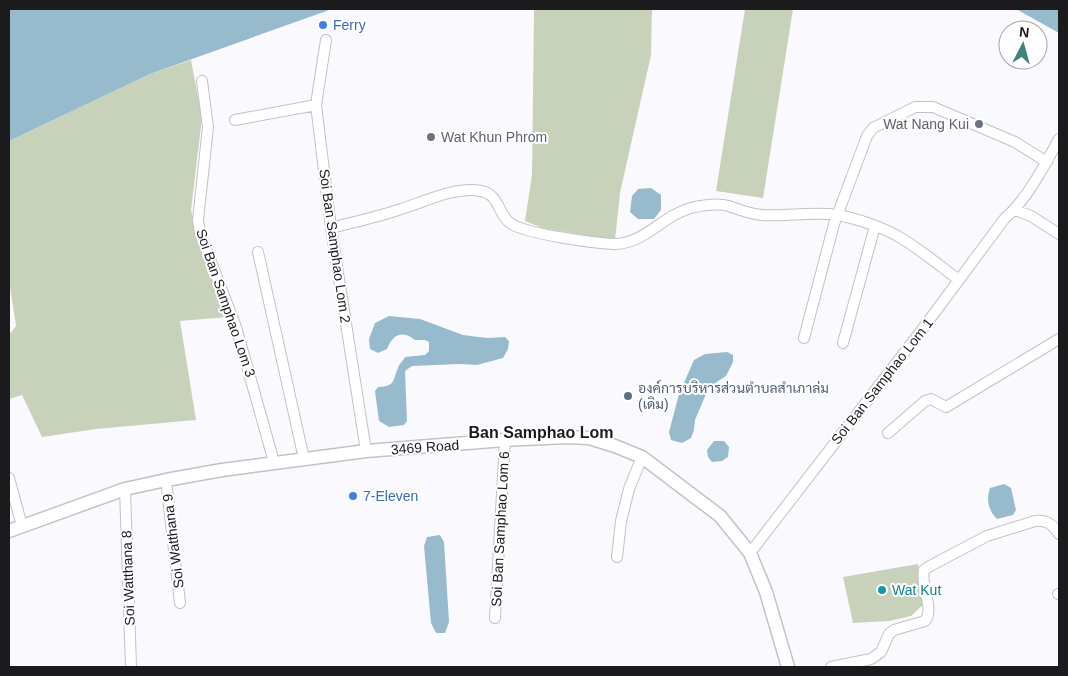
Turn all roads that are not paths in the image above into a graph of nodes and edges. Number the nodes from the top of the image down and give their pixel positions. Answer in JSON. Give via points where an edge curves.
{"nodes":[{"id":1,"x":326,"y":40,"type":"dead end"},
{"id":2,"x":202,"y":82,"type":"dead end"},
{"id":3,"x":316,"y":105,"type":"junction"},
{"id":4,"x":235,"y":120,"type":"dead end"},
{"id":5,"x":1059,"y":139,"type":"edge"},
{"id":6,"x":1046,"y":162,"type":"junction"},
{"id":7,"x":1015,"y":210,"type":"junction"},
{"id":8,"x":837,"y":215,"type":"junction"},
{"id":9,"x":875,"y":226,"type":"junction"},
{"id":10,"x":331,"y":228,"type":"junction"},
{"id":11,"x":1059,"y":234,"type":"edge"},
{"id":12,"x":258,"y":252,"type":"dead end"},
{"id":13,"x":959,"y":280,"type":"junction"},
{"id":14,"x":804,"y":338,"type":"dead end"},
{"id":15,"x":1059,"y":339,"type":"edge"},
{"id":16,"x":843,"y":343,"type":"dead end"},
{"id":17,"x":888,"y":433,"type":"dead end"},
{"id":18,"x":505,"y":440,"type":"junction"},
{"id":19,"x":366,"y":451,"type":"junction"},
{"id":20,"x":642,"y":457,"type":"junction"},
{"id":21,"x":304,"y":459,"type":"junction"},
{"id":22,"x":274,"y":462,"type":"junction"},
{"id":23,"x":9,"y":478,"type":"edge"},
{"id":24,"x":166,"y":480,"type":"junction"},
{"id":25,"x":125,"y":489,"type":"junction"},
{"id":26,"x":22,"y":526,"type":"junction"},
{"id":27,"x":9,"y":531,"type":"edge"},
{"id":28,"x":1059,"y":534,"type":"edge"},
{"id":29,"x":750,"y":553,"type":"junction"},
{"id":30,"x":617,"y":557,"type":"dead end"},
{"id":31,"x":180,"y":603,"type":"dead end"},
{"id":32,"x":495,"y":618,"type":"dead end"},
{"id":33,"x":131,"y":667,"type":"edge"},
{"id":34,"x":788,"y":667,"type":"edge"},
{"id":35,"x":831,"y":667,"type":"edge"}],
"edges":[{"from":1,"to":3,"type":"street","name":"Soi Ban Samphao Lom 2"},
{"from":2,"to":22,"type":"street","name":"Soi Ban Samphao Lom 3","via":[[208,126],[198,220],[200,233],[236,327]]},
{"from":3,"to":4,"type":"street"},
{"from":3,"to":10,"type":"street","name":"Soi Ban Samphao Lom 2"},
{"from":5,"to":6,"type":"street","name":"Soi Ban Samphao Lom 1"},
{"from":6,"to":7,"type":"street","name":"Soi Ban Samphao Lom 1"},
{"from":6,"to":8,"type":"street","via":[[1015,142],[933,107],[915,107],[873,128]]},
{"from":7,"to":11,"type":"street"},
{"from":7,"to":13,"type":"street","name":"Soi Ban Samphao Lom 1","via":[[1005,218]]},
{"from":8,"to":9,"type":"street"},
{"from":8,"to":10,"type":"street","via":[[803,213],[774,216],[707,205],[689,208],[631,242],[614,244],[520,228],[509,222],[491,194],[466,190]]},
{"from":8,"to":14,"type":"street"},
{"from":9,"to":13,"type":"street","via":[[901,238]]},
{"from":9,"to":16,"type":"street"},
{"from":10,"to":19,"type":"street","name":"Soi Ban Samphao Lom 2"},
{"from":12,"to":21,"type":"street"},
{"from":13,"to":29,"type":"street","name":"Soi Ban Samphao Lom 1"},
{"from":15,"to":17,"type":"street","via":[[946,407],[931,399],[925,401]]},
{"from":18,"to":19,"type":"street","name":"3469 Road"},
{"from":18,"to":20,"type":"street","name":"3469 Road","via":[[589,438]]},
{"from":18,"to":32,"type":"street","name":"Soi Ban Samphao Lom 6"},
{"from":19,"to":21,"type":"street","name":"3469 Road"},
{"from":20,"to":29,"type":"street","name":"3469 Road","via":[[720,516]]},
{"from":20,"to":30,"type":"street","via":[[621,521]]},
{"from":21,"to":22,"type":"street","name":"3469 Road"},
{"from":22,"to":24,"type":"street","name":"3469 Road"},
{"from":23,"to":26,"type":"street"},
{"from":24,"to":25,"type":"street","name":"3469 Road"},
{"from":24,"to":31,"type":"street","name":"Soi Watthana 9"},
{"from":25,"to":26,"type":"street","name":"3469 Road"},
{"from":25,"to":33,"type":"street","name":"Soi Watthana 8"},
{"from":26,"to":27,"type":"street","name":"3469 Road"},
{"from":28,"to":35,"type":"street","via":[[1052,524],[1036,521],[987,536],[930,566],[924,570],[922,578],[929,612],[925,621],[888,634],[881,652],[871,659]]},
{"from":29,"to":34,"type":"street","name":"3469 Road","via":[[766,592]]}]}
